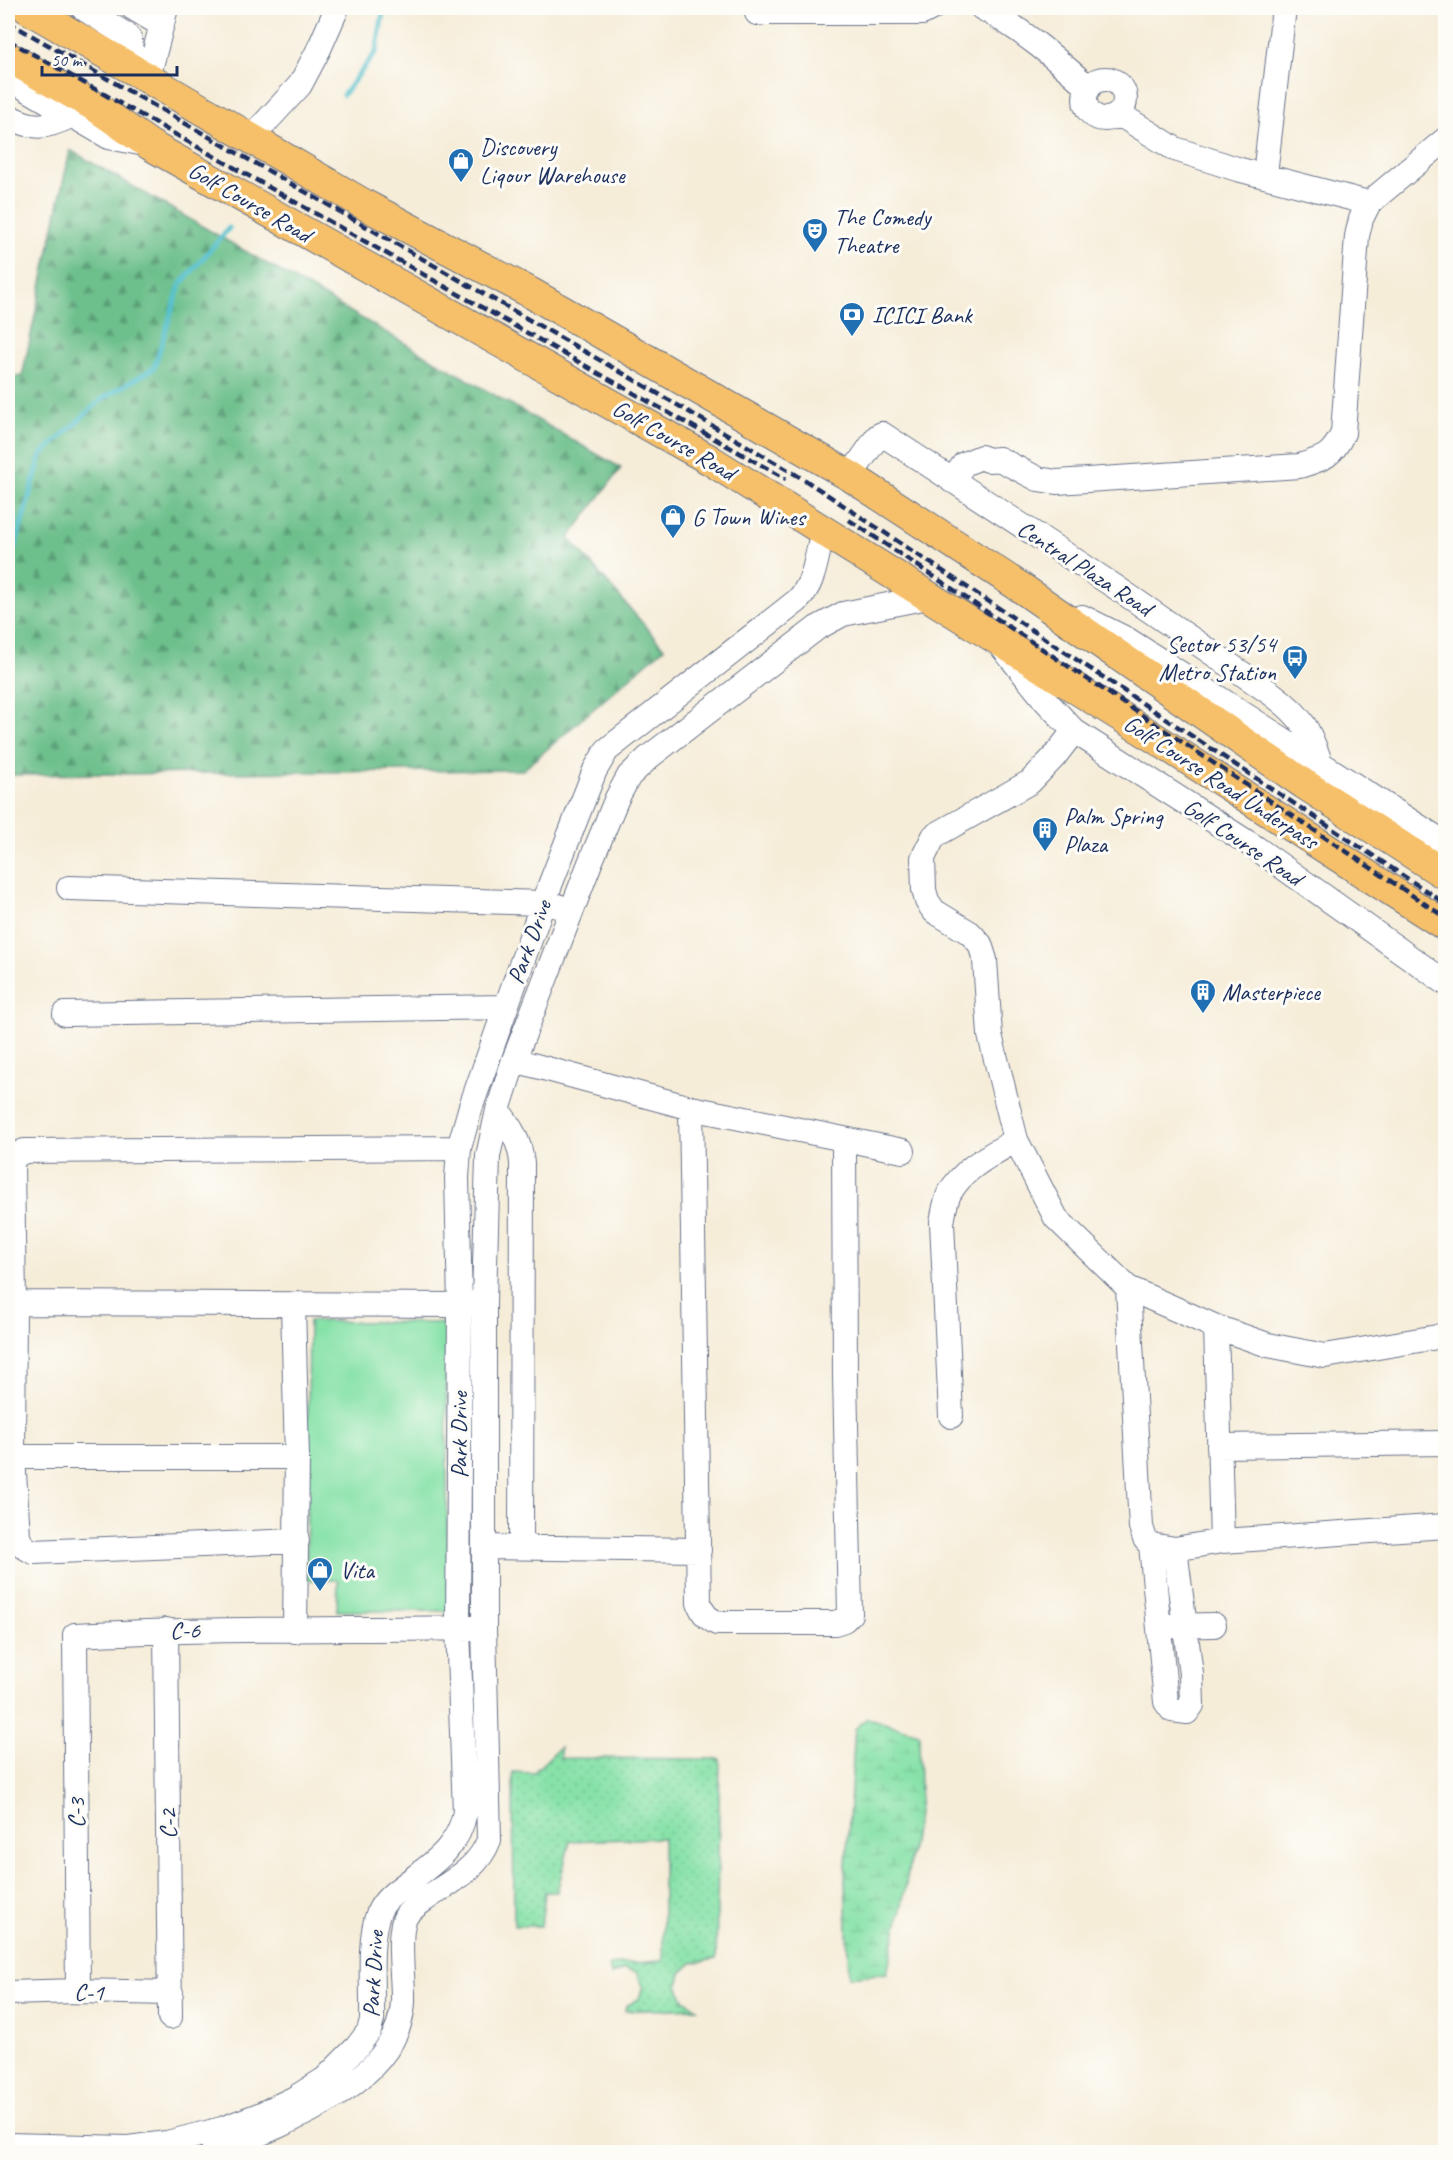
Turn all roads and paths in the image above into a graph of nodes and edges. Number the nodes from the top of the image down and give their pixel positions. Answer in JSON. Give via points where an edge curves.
{"nodes":[{"id":1,"x":27,"y":8,"type":"edge"},
{"id":2,"x":83,"y":8,"type":"edge"},
{"id":3,"x":337,"y":8,"type":"edge"},
{"id":4,"x":932,"y":8,"type":"edge"},
{"id":5,"x":982,"y":8,"type":"edge"},
{"id":6,"x":1284,"y":8,"type":"edge"},
{"id":7,"x":150,"y":12,"type":"edge"},
{"id":8,"x":757,"y":13,"type":"dead end"},
{"id":9,"x":8,"y":57,"type":"edge"},
{"id":10,"x":141,"y":74,"type":"junction"},
{"id":11,"x":8,"y":78,"type":"edge"},
{"id":12,"x":8,"y":116,"type":"edge"},
{"id":13,"x":71,"y":116,"type":"junction"},
{"id":14,"x":251,"y":138,"type":"junction"},
{"id":15,"x":1446,"y":139,"type":"edge"},
{"id":16,"x":150,"y":145,"type":"junction"},
{"id":17,"x":1265,"y":175,"type":"junction"},
{"id":18,"x":1369,"y":203,"type":"junction"},
{"id":19,"x":850,"y":476,"type":"junction"},
{"id":20,"x":956,"y":484,"type":"junction"},
{"id":21,"x":823,"y":530,"type":"junction"},
{"id":22,"x":1020,"y":586,"type":"junction"},
{"id":23,"x":928,"y":597,"type":"junction"},
{"id":24,"x":797,"y":602,"type":"junction"},
{"id":25,"x":817,"y":628,"type":"junction"},
{"id":26,"x":996,"y":639,"type":"junction"},
{"id":27,"x":1074,"y":731,"type":"junction"},
{"id":28,"x":1321,"y":765,"type":"junction"},
{"id":29,"x":1446,"y":844,"type":"edge"},
{"id":30,"x":1446,"y":875,"type":"edge"},
{"id":31,"x":69,"y":888,"type":"dead end"},
{"id":32,"x":543,"y":903,"type":"junction"},
{"id":33,"x":572,"y":909,"type":"junction"},
{"id":34,"x":1446,"y":926,"type":"edge"},
{"id":35,"x":1446,"y":983,"type":"edge"},
{"id":36,"x":506,"y":1007,"type":"junction"},
{"id":37,"x":65,"y":1014,"type":"dead end"},
{"id":38,"x":514,"y":1059,"type":"junction"},
{"id":39,"x":691,"y":1108,"type":"junction"},
{"id":40,"x":498,"y":1110,"type":"junction"},
{"id":41,"x":844,"y":1139,"type":"junction"},
{"id":42,"x":1016,"y":1140,"type":"junction"},
{"id":43,"x":459,"y":1148,"type":"junction"},
{"id":44,"x":903,"y":1151,"type":"dead end"},
{"id":45,"x":1128,"y":1288,"type":"junction"},
{"id":46,"x":484,"y":1302,"type":"junction"},
{"id":47,"x":14,"y":1303,"type":"junction"},
{"id":48,"x":293,"y":1305,"type":"junction"},
{"id":49,"x":460,"y":1305,"type":"junction"},
{"id":50,"x":1216,"y":1327,"type":"junction"},
{"id":51,"x":1446,"y":1334,"type":"edge"},
{"id":52,"x":951,"y":1416,"type":"dead end"},
{"id":53,"x":1446,"y":1443,"type":"edge"},
{"id":54,"x":1219,"y":1446,"type":"junction"},
{"id":55,"x":13,"y":1457,"type":"junction"},
{"id":56,"x":297,"y":1457,"type":"junction"},
{"id":57,"x":1446,"y":1526,"type":"edge"},
{"id":58,"x":13,"y":1536,"type":"edge"},
{"id":59,"x":297,"y":1541,"type":"junction"},
{"id":60,"x":1222,"y":1541,"type":"junction"},
{"id":61,"x":1151,"y":1545,"type":"junction"},
{"id":62,"x":484,"y":1547,"type":"junction"},
{"id":63,"x":521,"y":1547,"type":"junction"},
{"id":64,"x":1175,"y":1549,"type":"junction"},
{"id":65,"x":699,"y":1550,"type":"junction"},
{"id":66,"x":1159,"y":1625,"type":"junction"},
{"id":67,"x":1214,"y":1625,"type":"dead end"},
{"id":68,"x":1184,"y":1626,"type":"junction"},
{"id":69,"x":458,"y":1628,"type":"junction"},
{"id":70,"x":484,"y":1628,"type":"junction"},
{"id":71,"x":166,"y":1630,"type":"junction"},
{"id":72,"x":295,"y":1631,"type":"junction"},
{"id":73,"x":75,"y":1635,"type":"joint"},
{"id":74,"x":1191,"y":1674,"type":"junction"},
{"id":75,"x":1164,"y":1678,"type":"junction"},
{"id":76,"x":78,"y":1991,"type":"junction"},
{"id":77,"x":8,"y":1993,"type":"edge"},
{"id":78,"x":171,"y":1993,"type":"junction"},
{"id":79,"x":170,"y":2018,"type":"dead end"},
{"id":80,"x":8,"y":2145,"type":"edge"},
{"id":81,"x":213,"y":2152,"type":"edge"}],
"edges":[{"from":1,"to":10,"type":"main road"},
{"from":2,"to":10,"type":"street","via":[[126,35]]},
{"from":3,"to":14,"type":"street","via":[[300,85]]},
{"from":4,"to":8,"type":"street","via":[[922,13]]},
{"from":5,"to":17,"type":"street","via":[[1006,20],[1089,88],[1100,80],[1118,84],[1125,102],[1119,114],[1175,149]]},
{"from":6,"to":17,"type":"street"},
{"from":7,"to":10,"type":"street"},
{"from":9,"to":16,"type":"main road","name":"Golf Course Road","via":[[96,107]]},
{"from":10,"to":14,"type":"main road"},
{"from":11,"to":13,"type":"street"},
{"from":12,"to":13,"type":"street","via":[[38,127]]},
{"from":13,"to":16,"type":"street","via":[[109,137]]},
{"from":14,"to":19,"type":"main road"},
{"from":15,"to":18,"type":"street"},
{"from":16,"to":21,"type":"main road","name":"Golf Course Road","via":[[710,460]]},
{"from":17,"to":18,"type":"street"},
{"from":18,"to":20,"type":"street","via":[[1357,236],[1343,433],[1336,448],[1322,459],[1299,466],[1058,482],[1038,478],[999,459],[981,457],[964,464]]},
{"from":19,"to":20,"type":"street","name":"Central Plaza Road","via":[[882,434]]},
{"from":19,"to":22,"type":"main road"},
{"from":20,"to":28,"type":"street","name":"Central Plaza Road","via":[[1286,704],[1305,724]]},
{"from":21,"to":23,"type":"main road","name":"Golf Course Road"},
{"from":21,"to":24,"type":"street","name":"Park Drive","via":[[813,578]]},
{"from":22,"to":28,"type":"street","via":[[1128,640]]},
{"from":22,"to":30,"type":"main road","name":"Golf Course Road Underpass","via":[[1304,784]]},
{"from":23,"to":25,"type":"street","name":"Park Drive","via":[[843,614]]},
{"from":23,"to":26,"type":"main road","name":"Golf Course Road"},
{"from":24,"to":25,"type":"street"},
{"from":24,"to":32,"type":"street","name":"Park Drive","via":[[607,750],[595,770]]},
{"from":25,"to":33,"type":"street","name":"Park Drive","via":[[629,776]]},
{"from":26,"to":27,"type":"street","name":"Golf Course Road"},
{"from":26,"to":34,"type":"main road","name":"Golf Course Road Underpass"},
{"from":27,"to":35,"type":"street","name":"Golf Course Road","via":[[1256,848]]},
{"from":27,"to":42,"type":"street","via":[[1030,782],[934,836],[923,858],[927,901],[980,944],[985,960],[990,1035]]},
{"from":28,"to":29,"type":"street"},
{"from":31,"to":32,"type":"street"},
{"from":32,"to":33,"type":"street"},
{"from":32,"to":36,"type":"street","name":"Park Drive"},
{"from":33,"to":38,"type":"street","name":"Park Drive"},
{"from":36,"to":37,"type":"street"},
{"from":36,"to":43,"type":"street","name":"Park Drive"},
{"from":38,"to":39,"type":"street"},
{"from":38,"to":40,"type":"street","name":"Park Drive"},
{"from":39,"to":41,"type":"street"},
{"from":39,"to":65,"type":"street"},
{"from":40,"to":46,"type":"street","name":"Park Drive","via":[[488,1156]]},
{"from":40,"to":63,"type":"street","via":[[516,1136],[522,1163]]},
{"from":41,"to":44,"type":"street"},
{"from":41,"to":65,"type":"street","via":[[850,1614],[835,1623],[717,1623],[702,1613],[699,1604]]},
{"from":42,"to":45,"type":"street","via":[[1056,1218]]},
{"from":42,"to":52,"type":"street","via":[[974,1166],[948,1196],[942,1222]]},
{"from":43,"to":47,"type":"street","via":[[24,1152],[12,1163]]},
{"from":43,"to":49,"type":"street","name":"Park Drive"},
{"from":45,"to":50,"type":"street"},
{"from":45,"to":61,"type":"street","via":[[1141,1527],[1144,1539]]},
{"from":46,"to":49,"type":"street"},
{"from":46,"to":62,"type":"street","name":"Park Drive"},
{"from":47,"to":48,"type":"street"},
{"from":47,"to":55,"type":"street"},
{"from":48,"to":49,"type":"street"},
{"from":48,"to":56,"type":"street"},
{"from":49,"to":69,"type":"street","name":"Park Drive"},
{"from":50,"to":51,"type":"street","via":[[1268,1345],[1325,1356]]},
{"from":50,"to":54,"type":"street"},
{"from":53,"to":54,"type":"street"},
{"from":54,"to":60,"type":"street"},
{"from":55,"to":56,"type":"street"},
{"from":55,"to":58,"type":"street"},
{"from":56,"to":59,"type":"street"},
{"from":57,"to":60,"type":"street"},
{"from":58,"to":59,"type":"street","via":[[25,1549],[34,1551]]},
{"from":59,"to":72,"type":"street"},
{"from":60,"to":64,"type":"street"},
{"from":61,"to":64,"type":"street"},
{"from":61,"to":66,"type":"street"},
{"from":62,"to":63,"type":"street"},
{"from":62,"to":70,"type":"street","name":"Park Drive"},
{"from":63,"to":65,"type":"street"},
{"from":64,"to":68,"type":"street"},
{"from":66,"to":68,"type":"street"},
{"from":66,"to":75,"type":"street"},
{"from":67,"to":68,"type":"street"},
{"from":68,"to":74,"type":"street"},
{"from":69,"to":70,"type":"street","name":"C-6"},
{"from":69,"to":72,"type":"street","name":"C-6"},
{"from":69,"to":80,"type":"street","name":"Park Drive","via":[[465,1812],[462,1826],[445,1854],[390,1896],[378,1912],[373,1932],[372,2020],[357,2047],[325,2079],[295,2098],[222,2129],[128,2148]]},
{"from":70,"to":81,"type":"street","name":"Park Drive","via":[[489,1840],[484,1855],[473,1866],[407,1915],[402,1929],[403,2003],[393,2040],[371,2070],[323,2102],[270,2130]]},
{"from":71,"to":72,"type":"street","name":"C-6"},
{"from":71,"to":73,"type":"street","name":"C-6"},
{"from":71,"to":78,"type":"street","name":"C-2"},
{"from":73,"to":76,"type":"street","name":"C-3"},
{"from":74,"to":75,"type":"street"},
{"from":74,"to":75,"type":"street","via":[[1192,1705],[1187,1712],[1168,1707]]},
{"from":76,"to":77,"type":"street","name":"C-1"},
{"from":76,"to":78,"type":"street","name":"C-1"},
{"from":78,"to":79,"type":"street","name":"C-2"}]}
